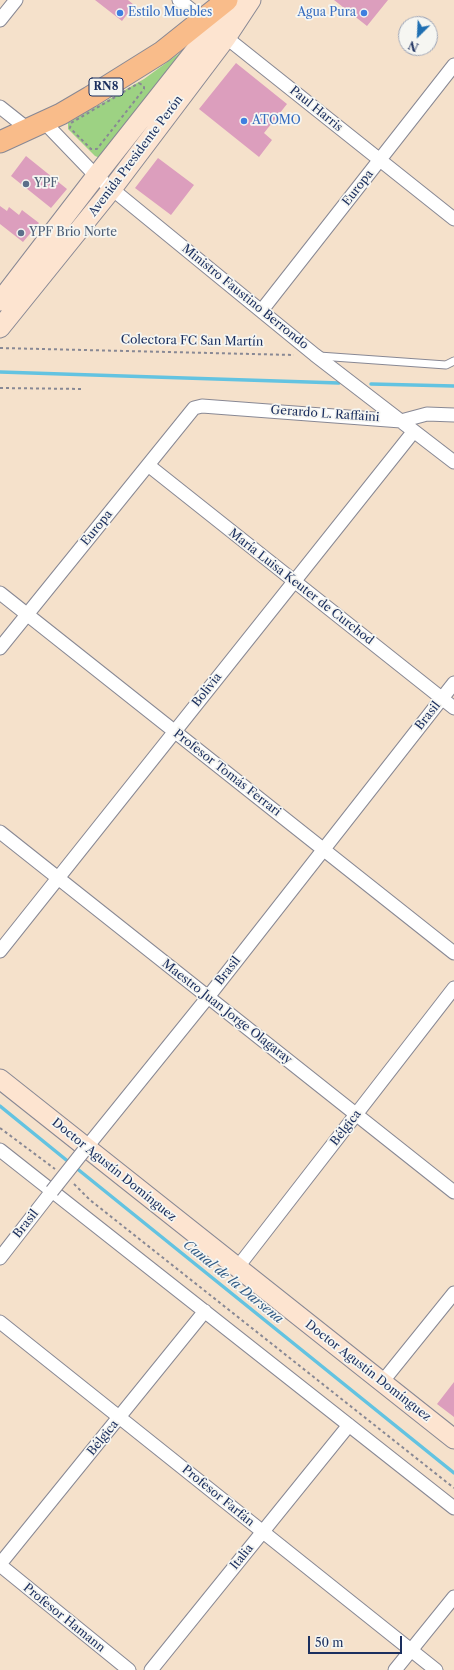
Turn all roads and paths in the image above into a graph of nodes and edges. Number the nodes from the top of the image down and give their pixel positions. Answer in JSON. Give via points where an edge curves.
{"nodes":[{"id":1,"x":16,"y":0,"type":"edge"},
{"id":2,"x":179,"y":0,"type":"edge"},
{"id":3,"x":227,"y":0,"type":"edge"},
{"id":4,"x":235,"y":0,"type":"edge"},
{"id":5,"x":251,"y":0,"type":"edge"},
{"id":6,"x":0,"y":20,"type":"edge"},
{"id":7,"x":215,"y":29,"type":"junction"},
{"id":8,"x":454,"y":65,"type":"edge"},
{"id":9,"x":0,"y":107,"type":"edge"},
{"id":10,"x":36,"y":126,"type":"junction"},
{"id":11,"x":0,"y":142,"type":"edge"},
{"id":12,"x":91,"y":149,"type":"joint"},
{"id":13,"x":380,"y":160,"type":"junction"},
{"id":14,"x":96,"y":176,"type":"junction"},
{"id":15,"x":112,"y":189,"type":"junction"},
{"id":16,"x":454,"y":219,"type":"edge"},
{"id":17,"x":0,"y":301,"type":"edge"},
{"id":18,"x":262,"y":310,"type":"junction"},
{"id":19,"x":1,"y":324,"type":"edge"},
{"id":20,"x":0,"y":348,"type":"edge"},
{"id":21,"x":316,"y":355,"type":"junction"},
{"id":22,"x":454,"y":361,"type":"edge"},
{"id":23,"x":0,"y":388,"type":"edge"},
{"id":24,"x":84,"y":389,"type":"dead end"},
{"id":25,"x":194,"y":408,"type":"joint"},
{"id":26,"x":454,"y":415,"type":"edge"},
{"id":27,"x":401,"y":421,"type":"junction"},
{"id":28,"x":414,"y":431,"type":"junction"},
{"id":29,"x":454,"y":462,"type":"edge"},
{"id":30,"x":148,"y":465,"type":"junction"},
{"id":31,"x":294,"y":581,"type":"junction"},
{"id":32,"x":0,"y":593,"type":"edge"},
{"id":33,"x":26,"y":614,"type":"junction"},
{"id":34,"x":0,"y":648,"type":"edge"},
{"id":35,"x":454,"y":683,"type":"edge"},
{"id":36,"x":442,"y":698,"type":"junction"},
{"id":37,"x":454,"y":708,"type":"edge"},
{"id":38,"x":174,"y":731,"type":"junction"},
{"id":39,"x":0,"y":832,"type":"edge"},
{"id":40,"x":323,"y":848,"type":"junction"},
{"id":41,"x":57,"y":878,"type":"junction"},
{"id":42,"x":0,"y":951,"type":"edge"},
{"id":43,"x":454,"y":953,"type":"edge"},
{"id":44,"x":454,"y":988,"type":"edge"},
{"id":45,"x":208,"y":997,"type":"junction"},
{"id":46,"x":0,"y":1079,"type":"edge"},
{"id":47,"x":356,"y":1115,"type":"junction"},
{"id":48,"x":0,"y":1128,"type":"edge"},
{"id":49,"x":86,"y":1148,"type":"junction"},
{"id":50,"x":0,"y":1150,"type":"edge"},
{"id":51,"x":56,"y":1170,"type":"dead end"},
{"id":52,"x":68,"y":1180,"type":"dead end"},
{"id":53,"x":52,"y":1191,"type":"junction"},
{"id":54,"x":454,"y":1192,"type":"edge"},
{"id":55,"x":0,"y":1258,"type":"edge"},
{"id":56,"x":237,"y":1268,"type":"junction"},
{"id":57,"x":454,"y":1293,"type":"edge"},
{"id":58,"x":205,"y":1311,"type":"junction"},
{"id":59,"x":0,"y":1322,"type":"edge"},
{"id":60,"x":383,"y":1382,"type":"junction"},
{"id":61,"x":119,"y":1417,"type":"junction"},
{"id":62,"x":349,"y":1425,"type":"junction"},
{"id":63,"x":454,"y":1439,"type":"edge"},
{"id":64,"x":454,"y":1488,"type":"edge"},
{"id":65,"x":454,"y":1508,"type":"edge"},
{"id":66,"x":262,"y":1532,"type":"junction"},
{"id":67,"x":0,"y":1564,"type":"edge"},
{"id":68,"x":454,"y":1597,"type":"edge"},
{"id":69,"x":411,"y":1650,"type":"junction"},
{"id":70,"x":129,"y":1670,"type":"edge"},
{"id":71,"x":151,"y":1670,"type":"edge"},
{"id":72,"x":395,"y":1670,"type":"edge"},
{"id":73,"x":436,"y":1670,"type":"edge"}],
"edges":[{"from":1,"to":6,"type":"street"},
{"from":2,"to":7,"type":"street","name":"Paul Harris"},
{"from":3,"to":7,"type":"main road","name":"Avenida Presidente Perón","number":"RN8"},
{"from":4,"to":7,"type":"main road","name":"Avenida Presidente Perón"},
{"from":5,"to":7,"type":"main road","name":"Avenida Presidente Perón"},
{"from":7,"to":10,"type":"main road","number":"RN8","via":[[162,52],[90,97]]},
{"from":7,"to":13,"type":"street","name":"Paul Harris"},
{"from":7,"to":14,"type":"main road","name":"Avenida Presidente Perón"},
{"from":7,"to":15,"type":"main road","name":"Avenida Presidente Perón"},
{"from":8,"to":13,"type":"street","name":"Europa"},
{"from":9,"to":10,"type":"street","name":"Ministro Faustino Berrondo"},
{"from":10,"to":11,"type":"main road","number":"RN8"},
{"from":10,"to":14,"type":"street","name":"Ministro Faustino Berrondo"},
{"from":12,"to":12,"type":"path","via":[[70,128],[71,123],[139,83],[142,84],[144,89],[97,149]]},
{"from":13,"to":16,"type":"street","name":"Paul Harris"},
{"from":13,"to":18,"type":"street","name":"Europa"},
{"from":14,"to":15,"type":"street","name":"Ministro Faustino Berrondo"},
{"from":14,"to":17,"type":"main road","name":"Avenida Presidente Perón"},
{"from":15,"to":18,"type":"street","name":"Ministro Faustino Berrondo"},
{"from":15,"to":19,"type":"main road","name":"Avenida Presidente Perón"},
{"from":18,"to":21,"type":"street","name":"Ministro Faustino Berrondo"},
{"from":20,"to":21,"type":"path","name":"Colectora FC San Martín"},
{"from":21,"to":22,"type":"lane","via":[[446,365]]},
{"from":21,"to":27,"type":"street","name":"Ministro Faustino Berrondo"},
{"from":23,"to":24,"type":"path"},
{"from":25,"to":27,"type":"street","name":"Gerardo L. Raffaini","via":[[202,406]]},
{"from":25,"to":30,"type":"street","name":"Europa"},
{"from":26,"to":27,"type":"street","name":"Gerardo L. Raffaini","via":[[427,414]]},
{"from":27,"to":28,"type":"street","name":"Ministro Faustino Berrondo"},
{"from":28,"to":29,"type":"street","name":"Ministro Faustino Berrondo"},
{"from":28,"to":31,"type":"street","name":"Bolivia"},
{"from":30,"to":31,"type":"street","name":"María Luisa Keuter de Curchod"},
{"from":30,"to":33,"type":"street","name":"Europa"},
{"from":31,"to":36,"type":"street","name":"María Luisa Keuter de Curchod"},
{"from":31,"to":38,"type":"street","name":"Bolivia"},
{"from":32,"to":33,"type":"street","name":"Profesor Tomás Ferrari"},
{"from":33,"to":34,"type":"street","name":"Europa"},
{"from":33,"to":38,"type":"street","name":"Profesor Tomás Ferrari"},
{"from":35,"to":36,"type":"street","name":"Brasil"},
{"from":36,"to":37,"type":"street","name":"María Luisa Keuter de Curchod"},
{"from":36,"to":40,"type":"street","name":"Brasil"},
{"from":38,"to":40,"type":"street","name":"Profesor Tomás Ferrari"},
{"from":38,"to":41,"type":"street","name":"Bolivia"},
{"from":39,"to":41,"type":"street","name":"Maestro Juan Jorge Olagaray"},
{"from":40,"to":43,"type":"street","name":"Profesor Tomás Ferrari"},
{"from":40,"to":45,"type":"street","name":"Brasil"},
{"from":41,"to":42,"type":"street","name":"Bolivia"},
{"from":41,"to":45,"type":"street","name":"Maestro Juan Jorge Olagaray"},
{"from":44,"to":47,"type":"street","name":"Bélgica"},
{"from":45,"to":47,"type":"street","name":"Maestro Juan Jorge Olagaray"},
{"from":45,"to":49,"type":"street","name":"Brasil"},
{"from":46,"to":49,"type":"main road","name":"Doctor Agustín Domínguez"},
{"from":47,"to":54,"type":"street","name":"Maestro Juan Jorge Olagaray"},
{"from":47,"to":56,"type":"street","name":"Bélgica"},
{"from":48,"to":51,"type":"path"},
{"from":49,"to":53,"type":"street","name":"Brasil","bridge":true},
{"from":49,"to":56,"type":"main road","name":"Doctor Agustín Domínguez"},
{"from":50,"to":53,"type":"street"},
{"from":52,"to":64,"type":"path"},
{"from":53,"to":55,"type":"street","name":"Brasil"},
{"from":53,"to":58,"type":"street"},
{"from":56,"to":60,"type":"main road","name":"Doctor Agustín Domínguez"},
{"from":57,"to":60,"type":"street"},
{"from":58,"to":61,"type":"street","name":"Bélgica"},
{"from":58,"to":62,"type":"street"},
{"from":59,"to":61,"type":"street","name":"Profesor Farfán"},
{"from":60,"to":63,"type":"main road","name":"Doctor Agustín Domínguez"},
{"from":61,"to":66,"type":"street","name":"Profesor Farfán"},
{"from":61,"to":67,"type":"street","name":"Bélgica"},
{"from":62,"to":65,"type":"street"},
{"from":62,"to":66,"type":"street","name":"Italia"},
{"from":66,"to":69,"type":"street","name":"Profesor Farfán"},
{"from":66,"to":71,"type":"street","name":"Italia"},
{"from":67,"to":70,"type":"street","name":"Profesor Hamann"},
{"from":68,"to":69,"type":"street"},
{"from":69,"to":72,"type":"street"},
{"from":69,"to":73,"type":"street","name":"Profesor Farfán"}]}
